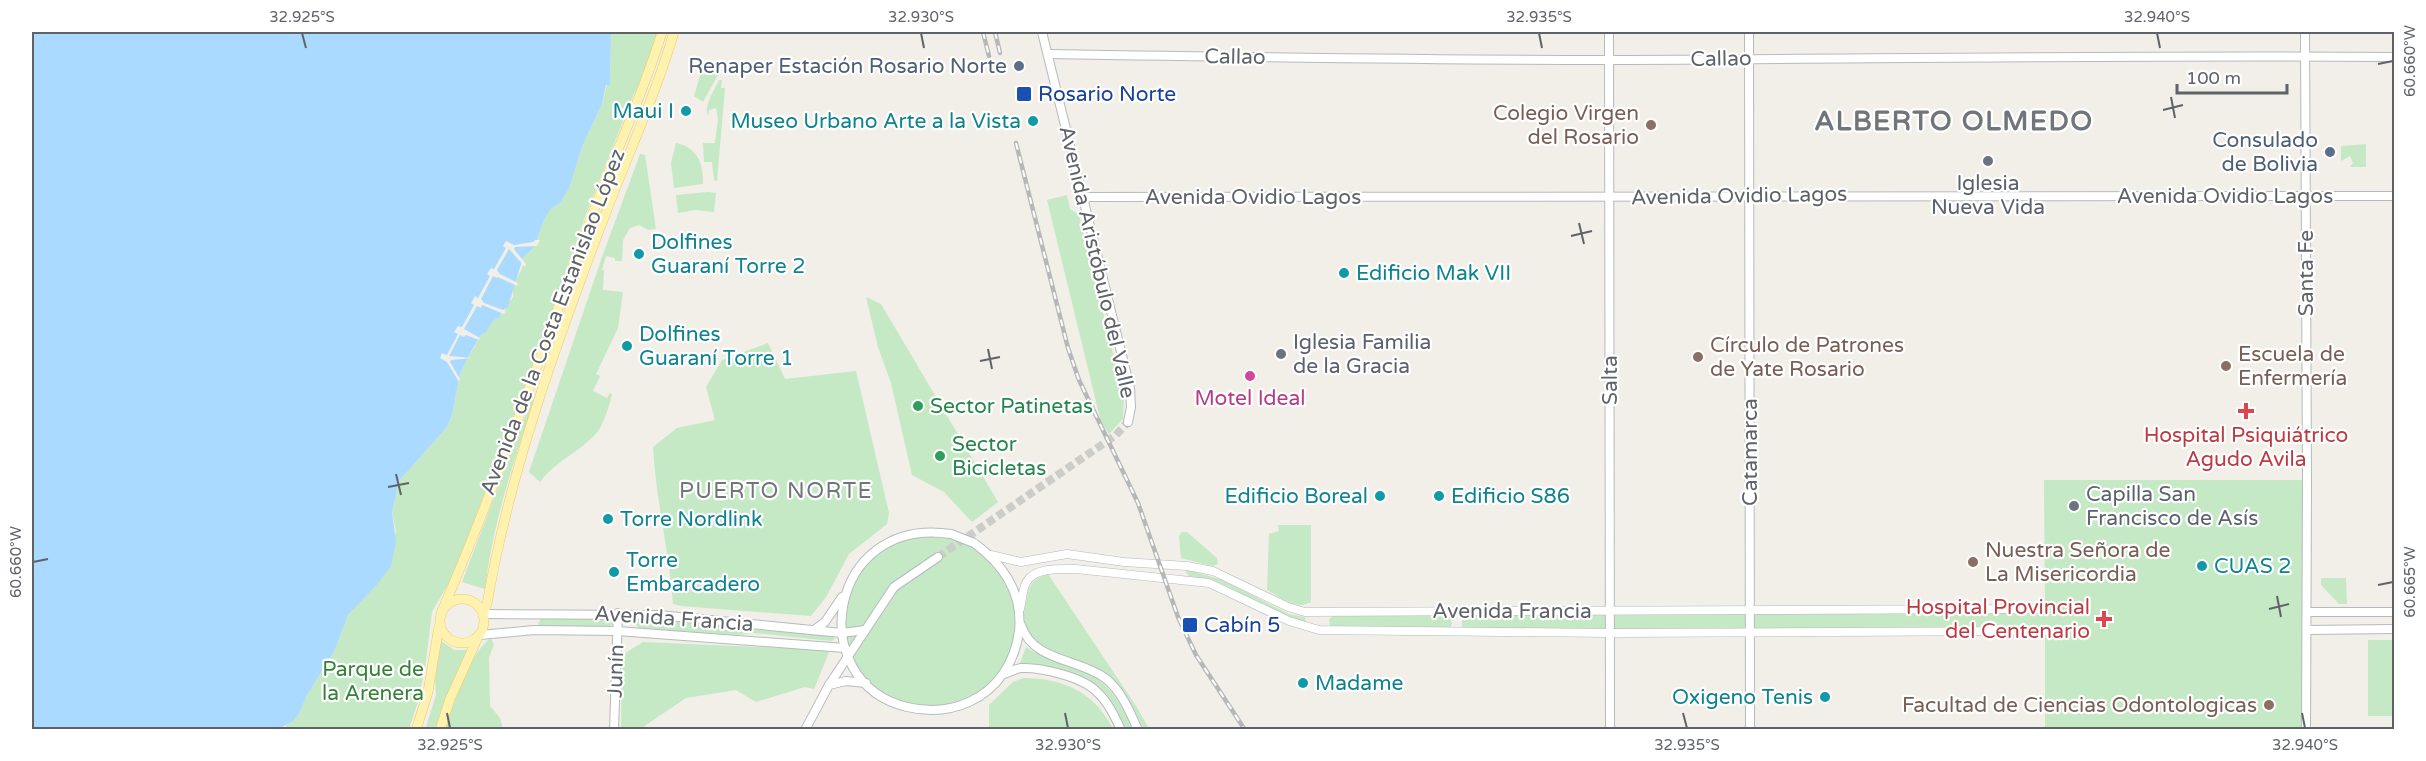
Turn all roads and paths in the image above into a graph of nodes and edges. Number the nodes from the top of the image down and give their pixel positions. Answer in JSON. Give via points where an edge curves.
{"nodes":[{"id":1,"x":662,"y":32,"type":"edge"},
{"id":2,"x":674,"y":32,"type":"edge"},
{"id":3,"x":1042,"y":32,"type":"edge"},
{"id":4,"x":1609,"y":32,"type":"edge"},
{"id":5,"x":1749,"y":32,"type":"edge"},
{"id":6,"x":2305,"y":32,"type":"edge"},
{"id":7,"x":1048,"y":54,"type":"junction"},
{"id":8,"x":2305,"y":56,"type":"junction"},
{"id":9,"x":2394,"y":57,"type":"edge"},
{"id":10,"x":1750,"y":58,"type":"junction"},
{"id":11,"x":1609,"y":60,"type":"junction"},
{"id":12,"x":1750,"y":196,"type":"junction"},
{"id":13,"x":2306,"y":196,"type":"junction"},
{"id":14,"x":2394,"y":196,"type":"edge"},
{"id":15,"x":1083,"y":197,"type":"junction"},
{"id":16,"x":1609,"y":198,"type":"junction"},
{"id":17,"x":1128,"y":422,"type":"tunnel mouth"},
{"id":18,"x":991,"y":555,"type":"junction"},
{"id":19,"x":938,"y":557,"type":"tunnel mouth"},
{"id":20,"x":846,"y":592,"type":"junction"},
{"id":21,"x":2044,"y":609,"type":"dead end"},
{"id":22,"x":1019,"y":610,"type":"junction"},
{"id":23,"x":1610,"y":610,"type":"junction"},
{"id":24,"x":1750,"y":610,"type":"junction"},
{"id":25,"x":2307,"y":612,"type":"junction"},
{"id":26,"x":2394,"y":612,"type":"edge"},
{"id":27,"x":483,"y":613,"type":"junction"},
{"id":28,"x":618,"y":613,"type":"junction"},
{"id":29,"x":441,"y":614,"type":"junction"},
{"id":30,"x":641,"y":614,"type":"junction"},
{"id":31,"x":1020,"y":621,"type":"junction"},
{"id":32,"x":2394,"y":629,"type":"edge"},
{"id":33,"x":814,"y":630,"type":"junction"},
{"id":34,"x":865,"y":630,"type":"junction"},
{"id":35,"x":2045,"y":630,"type":"dead end"},
{"id":36,"x":2307,"y":630,"type":"junction"},
{"id":37,"x":617,"y":631,"type":"junction"},
{"id":38,"x":641,"y":632,"type":"junction"},
{"id":39,"x":1750,"y":632,"type":"junction"},
{"id":40,"x":842,"y":633,"type":"junction"},
{"id":41,"x":1610,"y":633,"type":"junction"},
{"id":42,"x":479,"y":636,"type":"junction"},
{"id":43,"x":847,"y":652,"type":"junction"},
{"id":44,"x":1004,"y":675,"type":"junction"},
{"id":45,"x":866,"y":683,"type":"junction"},
{"id":46,"x":829,"y":685,"type":"junction"},
{"id":47,"x":416,"y":729,"type":"edge"},
{"id":48,"x":440,"y":729,"type":"edge"},
{"id":49,"x":614,"y":729,"type":"edge"},
{"id":50,"x":805,"y":729,"type":"edge"},
{"id":51,"x":1121,"y":729,"type":"edge"},
{"id":52,"x":1138,"y":729,"type":"edge"},
{"id":53,"x":1610,"y":729,"type":"edge"},
{"id":54,"x":1750,"y":729,"type":"edge"},
{"id":55,"x":2306,"y":729,"type":"edge"}],
"edges":[{"from":1,"to":29,"type":"main road","name":"Avenida de la Costa Estanislao López","via":[[464,562]]},
{"from":2,"to":27,"type":"main road","name":"Avenida de la Costa Estanislao López","via":[[526,440]]},
{"from":3,"to":7,"type":"main road","name":"Avenida Aristóbulo del Valle"},
{"from":4,"to":11,"type":"main road","name":"Salta"},
{"from":5,"to":10,"type":"main road","name":"Catamarca"},
{"from":6,"to":8,"type":"main road","name":"Santa Fe"},
{"from":7,"to":11,"type":"main road","name":"Callao"},
{"from":7,"to":15,"type":"main road","name":"Avenida Aristóbulo del Valle"},
{"from":8,"to":9,"type":"main road","name":"Callao"},
{"from":8,"to":10,"type":"main road","name":"Callao"},
{"from":8,"to":13,"type":"main road","name":"Santa Fe"},
{"from":10,"to":11,"type":"main road","name":"Callao"},
{"from":10,"to":12,"type":"main road","name":"Catamarca"},
{"from":11,"to":16,"type":"main road","name":"Salta"},
{"from":12,"to":13,"type":"main road","name":"Avenida Ovidio Lagos"},
{"from":12,"to":16,"type":"main road","name":"Avenida Ovidio Lagos"},
{"from":12,"to":24,"type":"main road","name":"Catamarca"},
{"from":13,"to":14,"type":"main road","name":"Avenida Ovidio Lagos"},
{"from":13,"to":25,"type":"main road","name":"Santa Fe"},
{"from":15,"to":16,"type":"main road","name":"Avenida Ovidio Lagos"},
{"from":15,"to":17,"type":"main road","name":"Avenida Aristóbulo del Valle","via":[[1130,388]]},
{"from":16,"to":23,"type":"main road","name":"Salta"},
{"from":18,"to":20,"type":"main road","bridge":true,"via":[[951,534],[920,532],[875,550],[853,576]]},
{"from":18,"to":22,"type":"main road","via":[[1010,580]]},
{"from":18,"to":23,"type":"street","name":"Avenida Francia","via":[[1021,561],[1066,554],[1187,566],[1213,571],[1305,612]]},
{"from":19,"to":34,"type":"main road","via":[[894,587]]},
{"from":20,"to":33,"type":"main road","via":[[832,614]]},
{"from":20,"to":40,"type":"main road"},
{"from":21,"to":24,"type":"street","name":"Avenida Francia"},
{"from":22,"to":31,"type":"main road"},
{"from":22,"to":41,"type":"street","name":"Avenida Francia","via":[[1026,583],[1032,576],[1055,569],[1076,569],[1209,582],[1289,621],[1319,630]]},
{"from":23,"to":24,"type":"street","name":"Avenida Francia"},
{"from":23,"to":41,"type":"main road","name":"Salta"},
{"from":24,"to":39,"type":"main road","name":"Catamarca"},
{"from":25,"to":26,"type":"main road"},
{"from":25,"to":36,"type":"main road","name":"Santa Fe"},
{"from":27,"to":28,"type":"main road","name":"Avenida Francia"},
{"from":27,"to":29,"type":"main road","via":[[463,599],[448,604]]},
{"from":27,"to":42,"type":"main road"},
{"from":28,"to":30,"type":"main road","name":"Avenida Francia"},
{"from":28,"to":37,"type":"main road","name":"Junín"},
{"from":29,"to":42,"type":"main road","via":[[440,626],[449,639],[464,644]]},
{"from":29,"to":47,"type":"main road","name":"Avenida de la Costa Estanislao López","via":[[428,692]]},
{"from":30,"to":33,"type":"main road","name":"Avenida Francia"},
{"from":30,"to":38,"type":"main road","via":[[630,623]]},
{"from":31,"to":44,"type":"main road","via":[[1017,643]]},
{"from":31,"to":52,"type":"main road","via":[[1023,633],[1045,653],[1091,669],[1108,680]]},
{"from":32,"to":36,"type":"main road"},
{"from":33,"to":40,"type":"main road","name":"Avenida Francia"},
{"from":34,"to":40,"type":"main road","name":"Avenida Francia"},
{"from":34,"to":43,"type":"main road"},
{"from":35,"to":39,"type":"street","name":"Avenida Francia"},
{"from":36,"to":55,"type":"main road","name":"Santa Fe"},
{"from":37,"to":38,"type":"main road","name":"Avenida Francia"},
{"from":37,"to":42,"type":"main road","name":"Avenida Francia","via":[[534,630]]},
{"from":37,"to":49,"type":"main road","name":"Junín"},
{"from":38,"to":43,"type":"main road","name":"Avenida Francia"},
{"from":39,"to":41,"type":"street","name":"Avenida Francia"},
{"from":39,"to":54,"type":"main road","name":"Catamarca"},
{"from":40,"to":43,"type":"main road"},
{"from":41,"to":53,"type":"main road","name":"Salta"},
{"from":42,"to":48,"type":"main road"},
{"from":43,"to":45,"type":"main road"},
{"from":43,"to":46,"type":"main road"},
{"from":44,"to":45,"type":"main road","via":[[976,699],[942,710],[900,705]]},
{"from":44,"to":51,"type":"main road","via":[[1023,668],[1038,669],[1078,680],[1094,688]]},
{"from":45,"to":46,"type":"main road","via":[[846,681]]},
{"from":46,"to":50,"type":"main road"}]}
